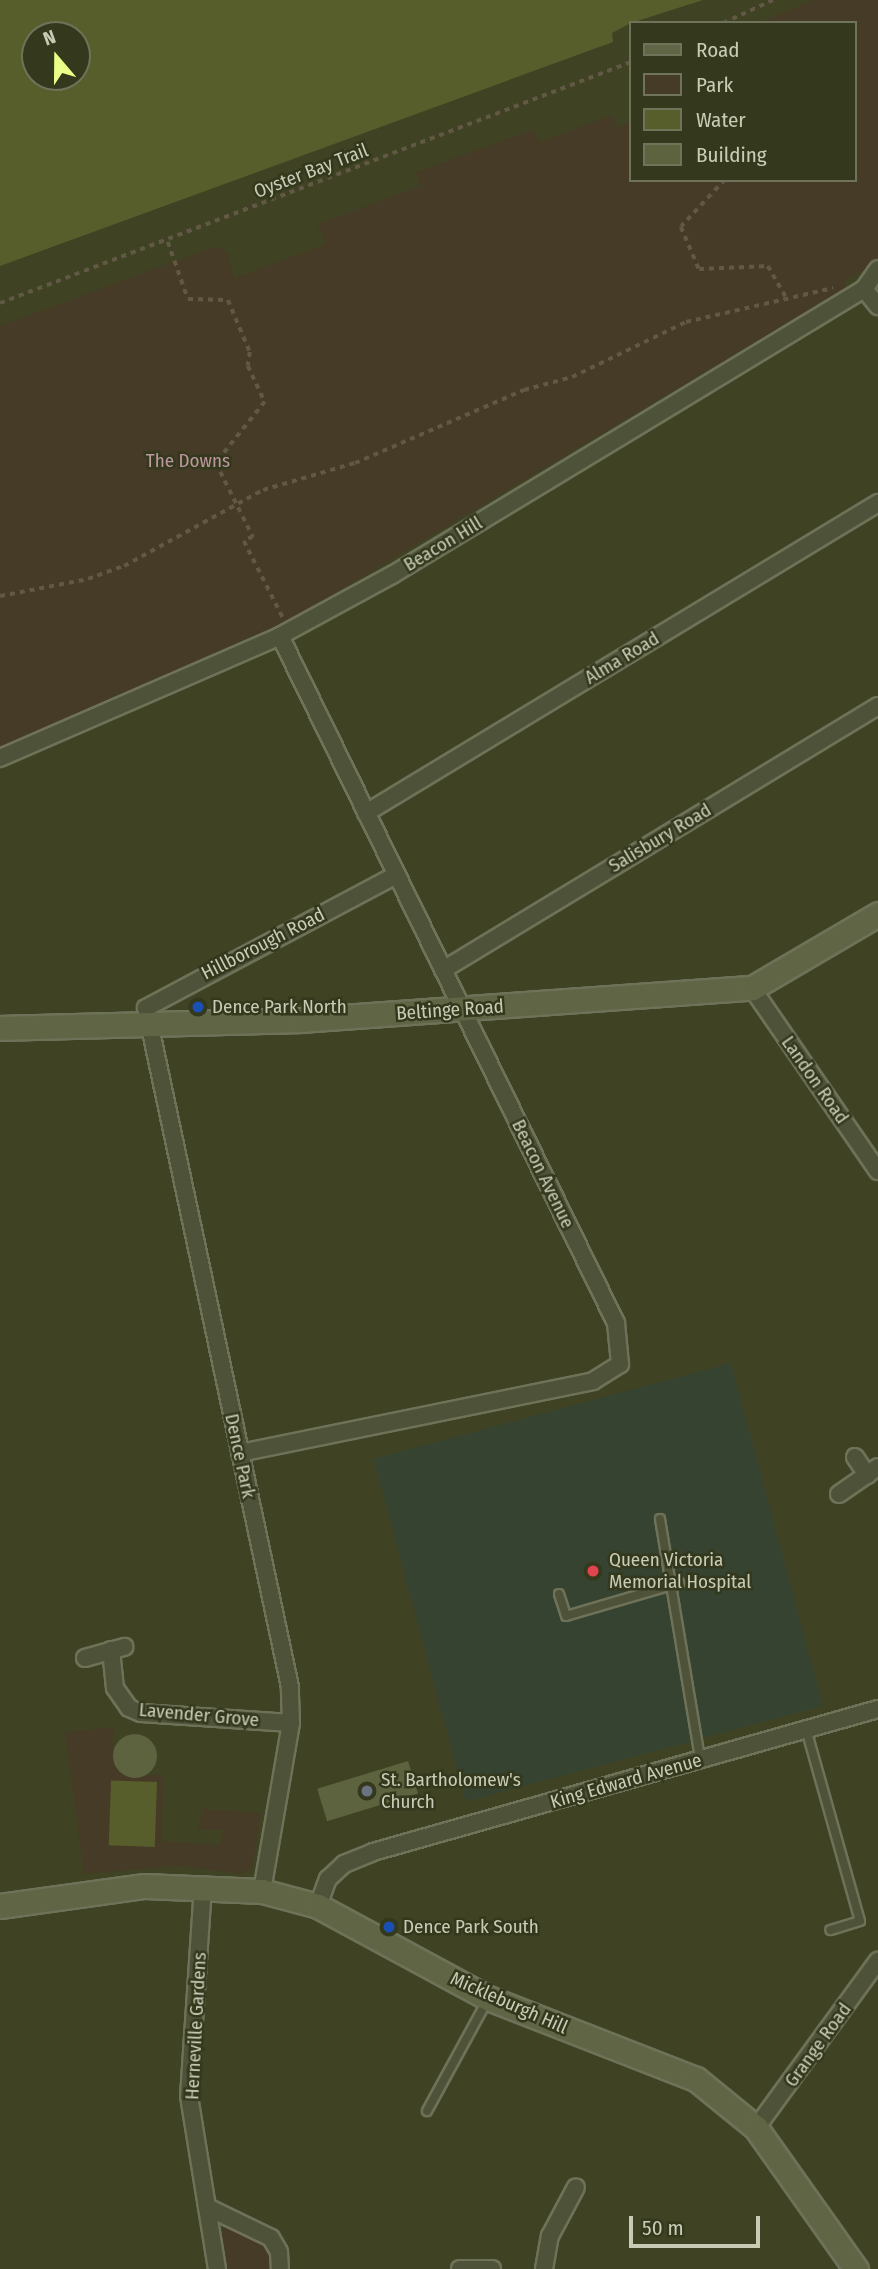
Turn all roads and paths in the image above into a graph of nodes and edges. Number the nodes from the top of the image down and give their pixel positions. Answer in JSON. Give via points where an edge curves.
{"nodes":[{"id":1,"x":773,"y":0,"type":"edge"},
{"id":2,"x":727,"y":21,"type":"edge"},
{"id":3,"x":630,"y":62,"type":"edge"},
{"id":4,"x":723,"y":182,"type":"edge"},
{"id":5,"x":168,"y":242,"type":"junction"},
{"id":6,"x":878,"y":269,"type":"edge"},
{"id":7,"x":864,"y":289,"type":"junction"},
{"id":8,"x":787,"y":299,"type":"junction"},
{"id":9,"x":0,"y":303,"type":"edge"},
{"id":10,"x":878,"y":306,"type":"edge"},
{"id":11,"x":236,"y":503,"type":"junction"},
{"id":12,"x":878,"y":503,"type":"edge"},
{"id":13,"x":0,"y":596,"type":"edge"},
{"id":14,"x":284,"y":633,"type":"junction"},
{"id":15,"x":878,"y":706,"type":"edge"},
{"id":16,"x":0,"y":758,"type":"edge"},
{"id":17,"x":366,"y":813,"type":"junction"},
{"id":18,"x":396,"y":875,"type":"junction"},
{"id":19,"x":878,"y":914,"type":"edge"},
{"id":20,"x":443,"y":970,"type":"junction"},
{"id":21,"x":752,"y":988,"type":"junction"},
{"id":22,"x":462,"y":1010,"type":"junction"},
{"id":23,"x":146,"y":1023,"type":"junction"},
{"id":24,"x":0,"y":1028,"type":"edge"},
{"id":25,"x":878,"y":1171,"type":"edge"},
{"id":26,"x":240,"y":1453,"type":"junction"},
{"id":27,"x":855,"y":1457,"type":"dead end"},
{"id":28,"x":872,"y":1471,"type":"edge"},
{"id":29,"x":839,"y":1494,"type":"dead end"},
{"id":30,"x":660,"y":1519,"type":"dead end"},
{"id":31,"x":675,"y":1584,"type":"junction"},
{"id":32,"x":559,"y":1594,"type":"dead end"},
{"id":33,"x":85,"y":1658,"type":"dead end"},
{"id":34,"x":878,"y":1709,"type":"edge"},
{"id":35,"x":291,"y":1723,"type":"junction"},
{"id":36,"x":806,"y":1729,"type":"junction"},
{"id":37,"x":700,"y":1759,"type":"junction"},
{"id":38,"x":203,"y":1886,"type":"junction"},
{"id":39,"x":262,"y":1891,"type":"junction"},
{"id":40,"x":0,"y":1906,"type":"edge"},
{"id":41,"x":318,"y":1906,"type":"junction"},
{"id":42,"x":830,"y":1930,"type":"dead end"},
{"id":43,"x":878,"y":1961,"type":"edge"},
{"id":44,"x":488,"y":1998,"type":"junction"},
{"id":45,"x":427,"y":2111,"type":"dead end"},
{"id":46,"x":756,"y":2128,"type":"junction"},
{"id":47,"x":576,"y":2186,"type":"dead end"},
{"id":48,"x":206,"y":2207,"type":"junction"},
{"id":49,"x":217,"y":2269,"type":"edge"},
{"id":50,"x":280,"y":2269,"type":"edge"},
{"id":51,"x":460,"y":2269,"type":"edge"},
{"id":52,"x":492,"y":2269,"type":"edge"},
{"id":53,"x":544,"y":2269,"type":"edge"},
{"id":54,"x":856,"y":2269,"type":"edge"}],
"edges":[{"from":1,"to":2,"type":"path"},
{"from":3,"to":5,"type":"path","name":"Oyster Bay Trail"},
{"from":4,"to":8,"type":"path","via":[[681,227],[699,270],[768,266]]},
{"from":5,"to":9,"type":"path","name":"Oyster Bay Trail"},
{"from":5,"to":11,"type":"path","via":[[188,299],[228,300],[250,352],[248,366],[265,402],[216,463]]},
{"from":6,"to":7,"type":"street"},
{"from":7,"to":8,"type":"path","via":[[834,288]]},
{"from":7,"to":10,"type":"street"},
{"from":7,"to":14,"type":"street","name":"Beacon Hill","via":[[392,575]]},
{"from":8,"to":11,"type":"path","via":[[686,321],[572,377],[524,390],[355,463],[263,490]]},
{"from":11,"to":13,"type":"path","via":[[124,566],[88,579]]},
{"from":11,"to":14,"type":"path","via":[[253,537],[244,541]]},
{"from":12,"to":17,"type":"street","name":"Alma Road"},
{"from":14,"to":16,"type":"street","name":"Beacon Hill"},
{"from":14,"to":17,"type":"street","name":"Beacon Avenue"},
{"from":15,"to":20,"type":"street","name":"Salisbury Road"},
{"from":17,"to":18,"type":"street","name":"Beacon Avenue"},
{"from":18,"to":20,"type":"street","name":"Beacon Avenue"},
{"from":18,"to":23,"type":"street","name":"Hillborough Road","via":[[163,996],[146,1008]]},
{"from":19,"to":21,"type":"street","name":"Beltinge Road"},
{"from":20,"to":22,"type":"street","name":"Beacon Avenue"},
{"from":21,"to":22,"type":"street","name":"Beltinge Road"},
{"from":21,"to":25,"type":"street","name":"Landon Road"},
{"from":22,"to":23,"type":"street","name":"Beltinge Road"},
{"from":22,"to":26,"type":"street","name":"Beacon Avenue","via":[[616,1323],[620,1364],[593,1381]]},
{"from":23,"to":24,"type":"street","name":"Beltinge Road"},
{"from":23,"to":26,"type":"street","name":"Dence Park"},
{"from":26,"to":35,"type":"street","name":"Dence Park","via":[[284,1656]]},
{"from":27,"to":28,"type":"street"},
{"from":28,"to":29,"type":"street"},
{"from":30,"to":31,"type":"lane"},
{"from":31,"to":32,"type":"lane","via":[[566,1616]]},
{"from":31,"to":37,"type":"lane"},
{"from":33,"to":35,"type":"street","name":"Lavender Grove","via":[[117,1648],[115,1688],[129,1708],[141,1713]]},
{"from":34,"to":36,"type":"street","name":"King Edward Avenue"},
{"from":35,"to":39,"type":"street","name":"Dence Park"},
{"from":36,"to":37,"type":"street","name":"King Edward Avenue"},
{"from":36,"to":42,"type":"lane","via":[[860,1921]]},
{"from":37,"to":41,"type":"street","name":"King Edward Avenue","via":[[373,1852],[344,1864],[328,1879]]},
{"from":38,"to":39,"type":"street","name":"Mickleburgh Hill"},
{"from":38,"to":40,"type":"street","name":"Mickleburgh Hill","via":[[145,1886]]},
{"from":38,"to":48,"type":"street","name":"Herneville Gardens","via":[[189,2096]]},
{"from":39,"to":41,"type":"street","name":"Mickleburgh Hill"},
{"from":41,"to":44,"type":"street","name":"Mickleburgh Hill"},
{"from":43,"to":46,"type":"street","name":"Grange Road"},
{"from":44,"to":45,"type":"lane"},
{"from":44,"to":46,"type":"street","name":"Mickleburgh Hill","via":[[696,2079]]},
{"from":46,"to":54,"type":"street","name":"Mickleburgh Hill"},
{"from":47,"to":53,"type":"street","via":[[550,2236]]},
{"from":48,"to":49,"type":"street","name":"Herneville Gardens"},
{"from":48,"to":50,"type":"street","via":[[271,2238],[279,2252]]},
{"from":51,"to":52,"type":"street"}]}
